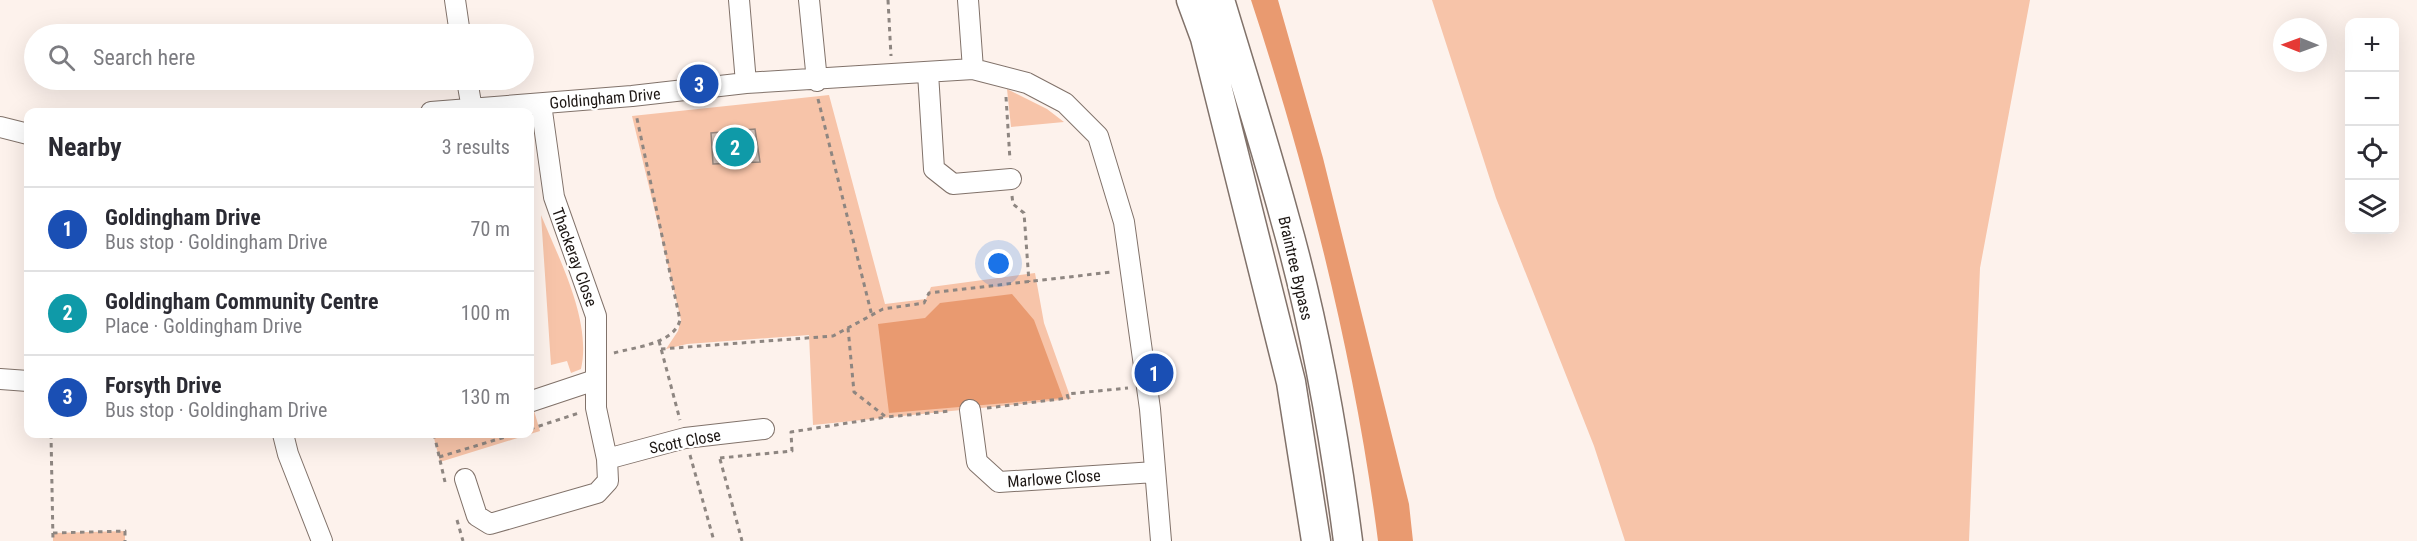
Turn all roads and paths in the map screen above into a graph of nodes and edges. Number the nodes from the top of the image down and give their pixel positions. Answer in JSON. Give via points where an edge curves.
{"nodes":[{"id":1,"x":455,"y":0,"type":"edge"},
{"id":2,"x":739,"y":0,"type":"edge"},
{"id":3,"x":809,"y":0,"type":"edge"},
{"id":4,"x":888,"y":0,"type":"edge"},
{"id":5,"x":968,"y":0,"type":"edge"},
{"id":6,"x":1191,"y":0,"type":"edge"},
{"id":7,"x":1220,"y":0,"type":"edge"},
{"id":8,"x":459,"y":24,"type":"edge"},
{"id":9,"x":973,"y":69,"type":"junction"},
{"id":10,"x":928,"y":73,"type":"junction"},
{"id":11,"x":892,"y":75,"type":"junction"},
{"id":12,"x":815,"y":81,"type":"junction"},
{"id":13,"x":746,"y":83,"type":"junction"},
{"id":14,"x":469,"y":90,"type":"edge"},
{"id":15,"x":632,"y":96,"type":"junction"},
{"id":16,"x":541,"y":104,"type":"junction"},
{"id":17,"x":472,"y":108,"type":"edge"},
{"id":18,"x":486,"y":108,"type":"edge"},
{"id":19,"x":0,"y":127,"type":"edge"},
{"id":20,"x":24,"y":133,"type":"edge"},
{"id":21,"x":1011,"y":179,"type":"dead end"},
{"id":22,"x":1131,"y":270,"type":"junction"},
{"id":23,"x":872,"y":315,"type":"junction"},
{"id":24,"x":659,"y":340,"type":"junction"},
{"id":25,"x":661,"y":349,"type":"junction"},
{"id":26,"x":595,"y":358,"type":"junction"},
{"id":27,"x":0,"y":379,"type":"edge"},
{"id":28,"x":595,"y":380,"type":"junction"},
{"id":29,"x":24,"y":381,"type":"edge"},
{"id":30,"x":534,"y":400,"type":"edge"},
{"id":31,"x":596,"y":408,"type":"junction"},
{"id":32,"x":970,"y":410,"type":"dead end"},
{"id":33,"x":886,"y":417,"type":"dead end"},
{"id":34,"x":534,"y":428,"type":"edge"},
{"id":35,"x":764,"y":429,"type":"dead end"},
{"id":36,"x":51,"y":438,"type":"edge"},
{"id":37,"x":284,"y":438,"type":"edge"},
{"id":38,"x":502,"y":438,"type":"edge"},
{"id":39,"x":685,"y":438,"type":"junction"},
{"id":40,"x":439,"y":457,"type":"dead end"},
{"id":41,"x":607,"y":459,"type":"junction"},
{"id":42,"x":1155,"y":472,"type":"junction"},
{"id":43,"x":465,"y":479,"type":"dead end"},
{"id":44,"x":53,"y":533,"type":"junction"},
{"id":45,"x":53,"y":541,"type":"edge"},
{"id":46,"x":125,"y":541,"type":"edge"},
{"id":47,"x":322,"y":541,"type":"edge"},
{"id":48,"x":714,"y":541,"type":"edge"},
{"id":49,"x":742,"y":541,"type":"edge"},
{"id":50,"x":1161,"y":541,"type":"edge"},
{"id":51,"x":1316,"y":541,"type":"edge"},
{"id":52,"x":1348,"y":541,"type":"edge"}],
"edges":[{"from":1,"to":8,"type":"street"},
{"from":2,"to":13,"type":"street"},
{"from":3,"to":12,"type":"street"},
{"from":4,"to":11,"type":"path"},
{"from":5,"to":9,"type":"street"},
{"from":6,"to":51,"type":"highway","name":"Braintree Bypass","via":[[1205,38],[1291,382]]},
{"from":7,"to":52,"type":"highway","name":"Braintree Bypass","via":[[1286,220],[1318,357]]},
{"from":9,"to":10,"type":"street","name":"Goldingham Drive"},
{"from":9,"to":22,"type":"street","name":"Goldingham Drive","via":[[1027,83],[1065,103],[1098,136],[1124,222]]},
{"from":10,"to":11,"type":"street","name":"Goldingham Drive"},
{"from":10,"to":21,"type":"street","via":[[934,169],[953,184]]},
{"from":11,"to":12,"type":"street","name":"Goldingham Drive"},
{"from":12,"to":13,"type":"street","name":"Goldingham Drive"},
{"from":12,"to":23,"type":"path"},
{"from":13,"to":15,"type":"street","name":"Goldingham Drive"},
{"from":14,"to":17,"type":"street"},
{"from":15,"to":16,"type":"street","name":"Goldingham Drive"},
{"from":15,"to":24,"type":"path","via":[[680,320],[678,327]]},
{"from":16,"to":18,"type":"street","name":"Goldingham Drive"},
{"from":16,"to":26,"type":"street","name":"Thackeray Close","via":[[554,197],[596,316]]},
{"from":19,"to":20,"type":"street"},
{"from":22,"to":23,"type":"path","via":[[929,294],[924,303],[883,309]]},
{"from":22,"to":42,"type":"street","name":"Goldingham Drive"},
{"from":23,"to":25,"type":"path","via":[[833,336]]},
{"from":24,"to":25,"type":"path"},
{"from":24,"to":26,"type":"path"},
{"from":25,"to":39,"type":"path"},
{"from":26,"to":28,"type":"street","name":"Thackeray Close"},
{"from":27,"to":29,"type":"street"},
{"from":28,"to":30,"type":"street"},
{"from":28,"to":31,"type":"street","name":"Thackeray Close"},
{"from":31,"to":34,"type":"path"},
{"from":31,"to":41,"type":"street","name":"Thackeray Close"},
{"from":32,"to":42,"type":"street","name":"Marlowe Close","via":[[977,462],[999,482]]},
{"from":33,"to":49,"type":"path","via":[[791,432],[792,451],[720,458]]},
{"from":35,"to":39,"type":"street","name":"Scott Close"},
{"from":36,"to":44,"type":"path"},
{"from":37,"to":47,"type":"street"},
{"from":38,"to":40,"type":"path"},
{"from":39,"to":41,"type":"street","name":"Scott Close"},
{"from":39,"to":48,"type":"path"},
{"from":41,"to":43,"type":"street","name":"Thackeray Close","via":[[608,481],[597,493],[489,524],[477,516]]},
{"from":42,"to":50,"type":"street","name":"Goldingham Drive"},
{"from":44,"to":45,"type":"path"},
{"from":44,"to":46,"type":"path","via":[[125,531]]}]}
